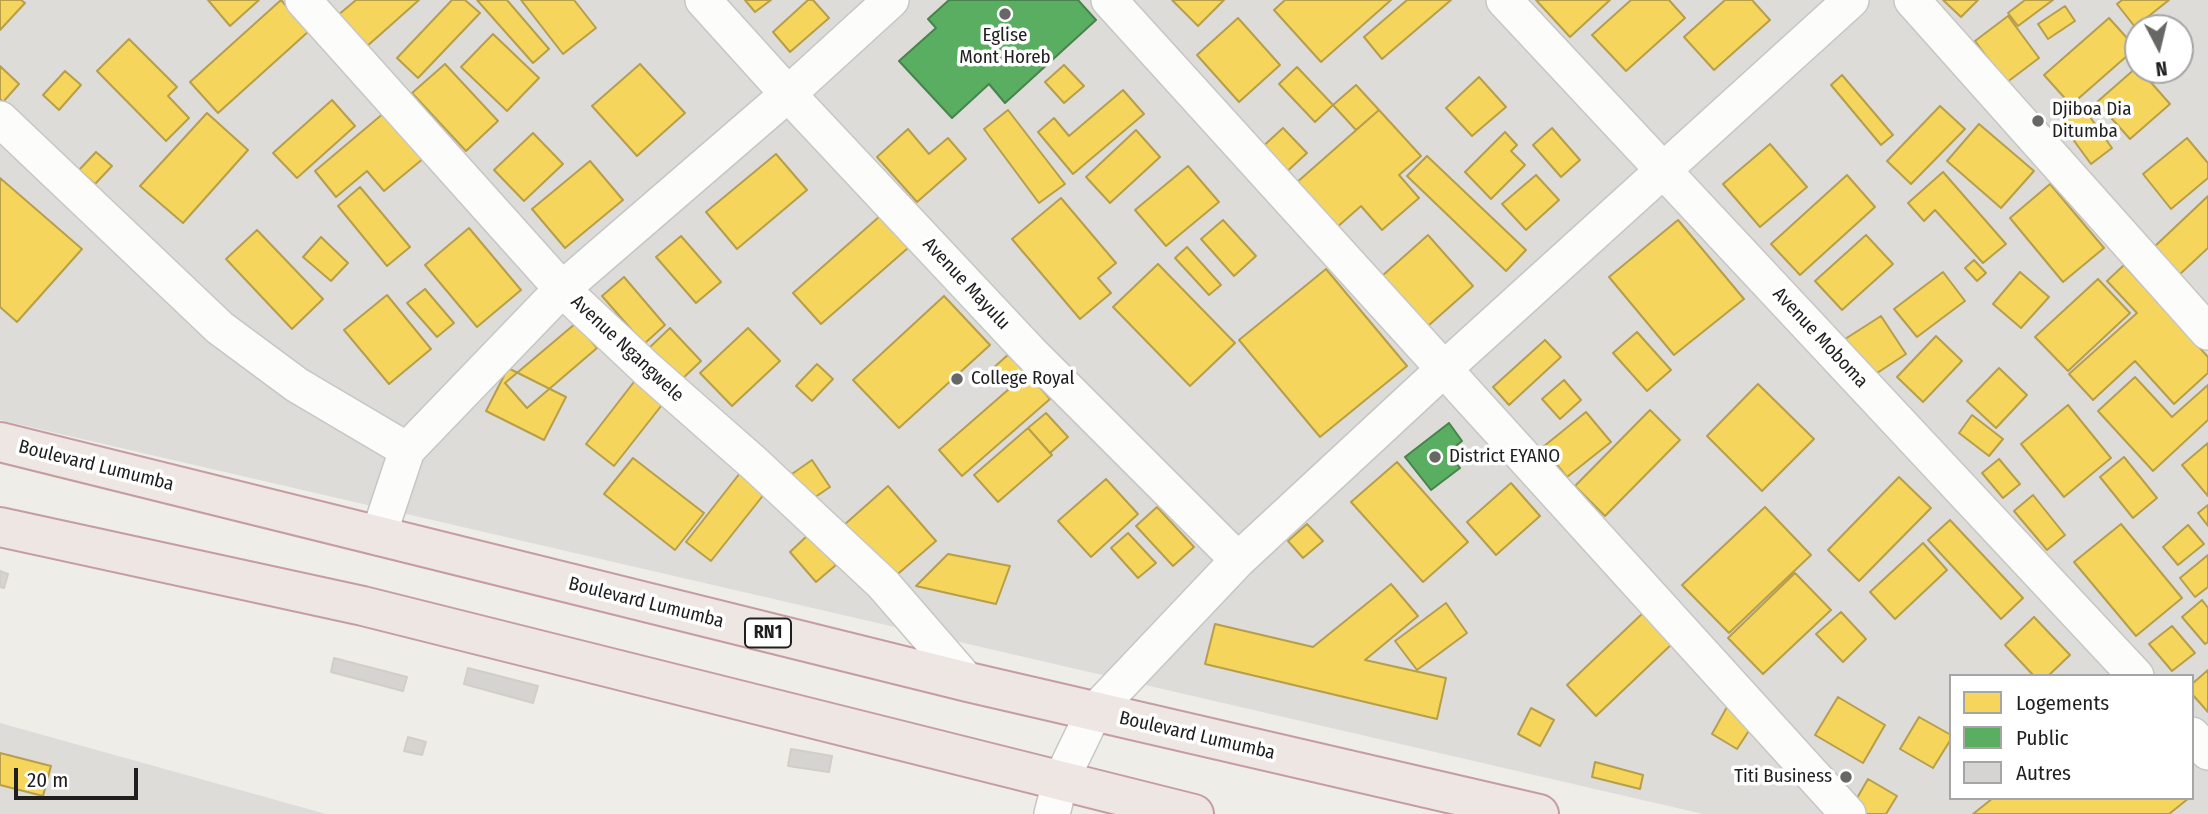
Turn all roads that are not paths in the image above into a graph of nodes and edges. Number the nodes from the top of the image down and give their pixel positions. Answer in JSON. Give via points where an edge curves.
{"nodes":[{"id":1,"x":303,"y":0,"type":"edge"},
{"id":2,"x":704,"y":0,"type":"edge"},
{"id":3,"x":891,"y":0,"type":"edge"},
{"id":4,"x":1109,"y":0,"type":"edge"},
{"id":5,"x":1504,"y":0,"type":"edge"},
{"id":6,"x":1851,"y":0,"type":"edge"},
{"id":7,"x":1913,"y":0,"type":"edge"},
{"id":8,"x":788,"y":94,"type":"junction"},
{"id":9,"x":0,"y":119,"type":"edge"},
{"id":10,"x":1665,"y":171,"type":"junction"},
{"id":11,"x":562,"y":289,"type":"junction"},
{"id":12,"x":2208,"y":332,"type":"edge"},
{"id":13,"x":1444,"y":369,"type":"junction"},
{"id":14,"x":0,"y":442,"type":"edge"},
{"id":15,"x":407,"y":450,"type":"junction"},
{"id":16,"x":0,"y":527,"type":"edge"},
{"id":17,"x":378,"y":537,"type":"junction"},
{"id":18,"x":1238,"y":560,"type":"junction"},
{"id":19,"x":2134,"y":674,"type":"edge"},
{"id":20,"x":968,"y":682,"type":"junction"},
{"id":21,"x":1094,"y":712,"type":"junction"},
{"id":22,"x":2194,"y":737,"type":"edge"},
{"id":23,"x":2208,"y":752,"type":"edge"},
{"id":24,"x":1056,"y":798,"type":"edge"},
{"id":25,"x":1194,"y":814,"type":"edge"},
{"id":26,"x":1539,"y":814,"type":"edge"},
{"id":27,"x":1848,"y":814,"type":"edge"}],
"edges":[{"from":1,"to":11,"type":"street","name":"Avenue Ngangwele"},
{"from":2,"to":8,"type":"street","name":"Avenue Mayulu"},
{"from":3,"to":8,"type":"street"},
{"from":4,"to":13,"type":"street"},
{"from":5,"to":10,"type":"street","name":"Avenue Moboma"},
{"from":6,"to":10,"type":"street"},
{"from":7,"to":12,"type":"street"},
{"from":8,"to":11,"type":"street"},
{"from":8,"to":18,"type":"street","name":"Avenue Mayulu","via":[[1029,351]]},
{"from":9,"to":15,"type":"street","via":[[220,328],[298,385]]},
{"from":10,"to":13,"type":"street"},
{"from":10,"to":19,"type":"street","name":"Avenue Moboma"},
{"from":11,"to":15,"type":"street"},
{"from":11,"to":20,"type":"street","name":"Avenue Ngangwele","via":[[883,584]]},
{"from":13,"to":18,"type":"street"},
{"from":13,"to":27,"type":"street"},
{"from":14,"to":17,"type":"highway","name":"Boulevard Lumumba","number":"RN1"},
{"from":15,"to":17,"type":"street"},
{"from":16,"to":24,"type":"highway","via":[[363,606]]},
{"from":17,"to":20,"type":"highway","name":"Boulevard Lumumba","number":"RN1"},
{"from":18,"to":21,"type":"street"},
{"from":20,"to":21,"type":"highway","name":"Boulevard Lumumba","number":"RN1"},
{"from":21,"to":24,"type":"street"},
{"from":21,"to":26,"type":"highway","name":"Boulevard Lumumba","number":"RN1"},
{"from":22,"to":23,"type":"street"},
{"from":24,"to":25,"type":"highway"}]}
